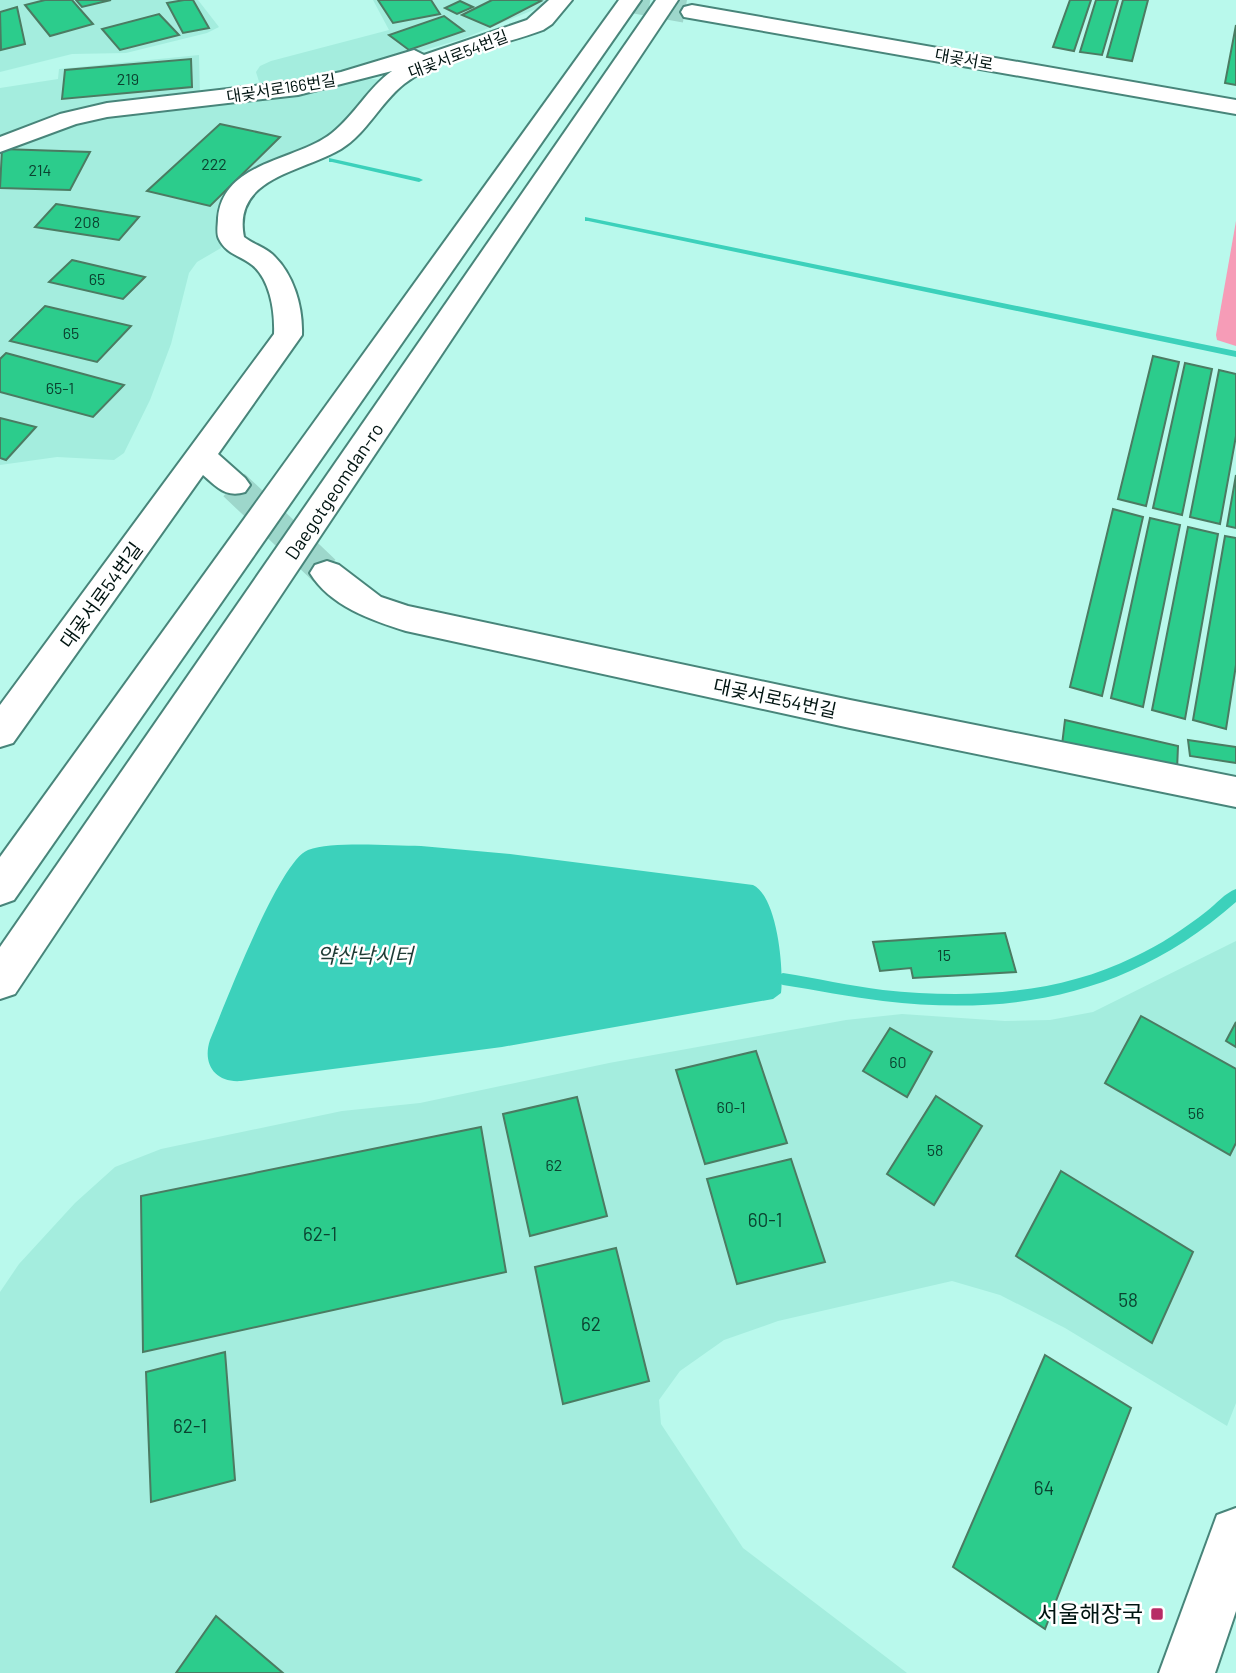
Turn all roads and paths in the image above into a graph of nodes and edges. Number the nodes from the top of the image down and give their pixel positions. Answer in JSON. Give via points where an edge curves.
{"nodes":[{"id":1,"x":630,"y":0,"type":"edge"},
{"id":2,"x":558,"y":2,"type":"edge"},
{"id":3,"x":680,"y":6,"type":"edge"},
{"id":4,"x":1236,"y":107,"type":"edge"},
{"id":5,"x":0,"y":145,"type":"edge"},
{"id":6,"x":202,"y":457,"type":"junction"},
{"id":7,"x":234,"y":485,"type":"tunnel mouth"},
{"id":8,"x":327,"y":573,"type":"tunnel mouth"},
{"id":9,"x":0,"y":733,"type":"edge"},
{"id":10,"x":1236,"y":792,"type":"edge"},
{"id":11,"x":0,"y":888,"type":"edge"},
{"id":12,"x":0,"y":981,"type":"edge"},
{"id":13,"x":1236,"y":1534,"type":"edge"},
{"id":14,"x":1187,"y":1673,"type":"edge"}],
"edges":[{"from":1,"to":11,"type":"main road"},
{"from":2,"to":5,"type":"main road","name":"대곶서로166번길","via":[[471,39],[346,78],[298,88],[107,110]]},
{"from":2,"to":6,"type":"main road","name":"대곶서로54번길","via":[[535,25],[406,73],[334,143],[264,172],[244,189],[230,220],[229,235],[268,265],[284,302],[288,335]]},
{"from":3,"to":4,"type":"main road","name":"대곶서로"},
{"from":3,"to":12,"type":"main road","name":"Daegotgeomdan-ro"},
{"from":6,"to":7,"type":"main road"},
{"from":6,"to":9,"type":"main road","name":"대곶서로54번길"},
{"from":8,"to":10,"type":"main road","name":"대곶서로54번길","via":[[369,606],[406,618],[837,712]]},
{"from":13,"to":14,"type":"main road"}]}
